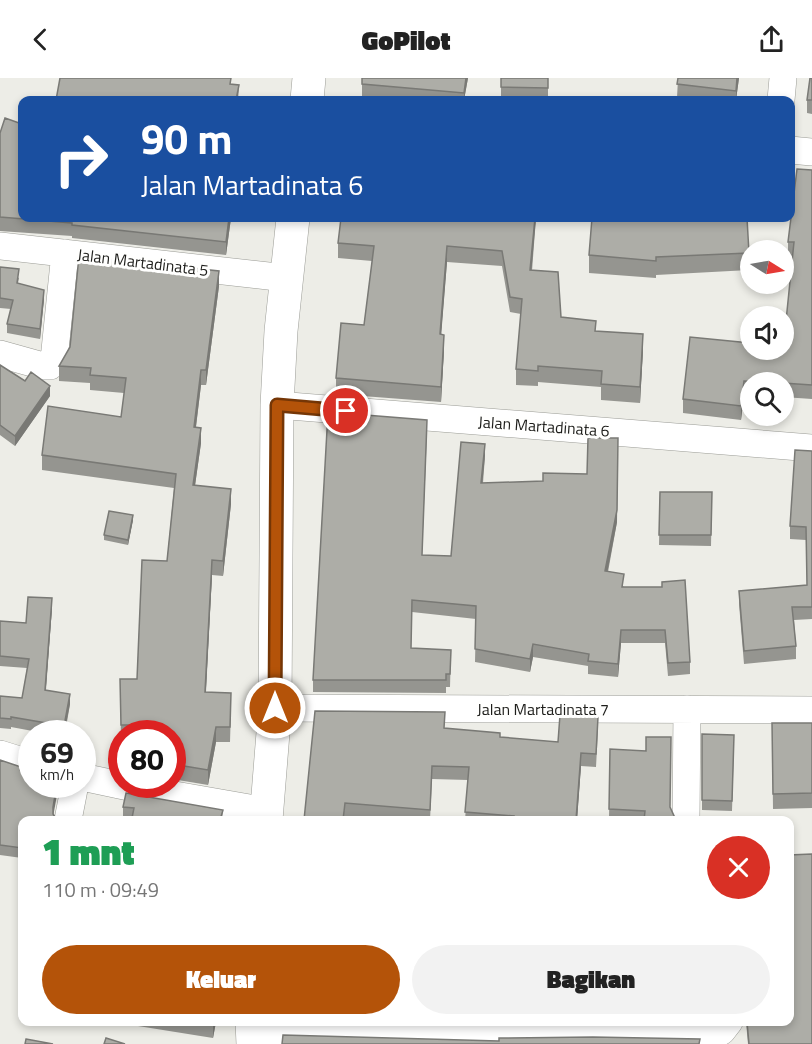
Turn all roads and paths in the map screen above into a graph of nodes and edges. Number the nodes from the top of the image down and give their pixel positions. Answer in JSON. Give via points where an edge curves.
{"nodes":[{"id":1,"x":309,"y":78,"type":"edge"},
{"id":2,"x":783,"y":78,"type":"edge"},
{"id":3,"x":307,"y":96,"type":"edge"},
{"id":4,"x":781,"y":96,"type":"edge"},
{"id":5,"x":795,"y":150,"type":"edge"},
{"id":6,"x":812,"y":152,"type":"edge"},
{"id":7,"x":293,"y":222,"type":"edge"},
{"id":8,"x":0,"y":246,"type":"edge"},
{"id":9,"x":65,"y":253,"type":"junction"},
{"id":10,"x":286,"y":278,"type":"junction"},
{"id":11,"x":0,"y":354,"type":"edge"},
{"id":12,"x":277,"y":405,"type":"junction"},
{"id":13,"x":812,"y":447,"type":"edge"},
{"id":14,"x":275,"y":708,"type":"junction"},
{"id":15,"x":687,"y":709,"type":"junction"},
{"id":16,"x":812,"y":710,"type":"edge"},
{"id":17,"x":0,"y":754,"type":"edge"},
{"id":18,"x":18,"y":760,"type":"edge"},
{"id":19,"x":96,"y":780,"type":"edge"},
{"id":20,"x":72,"y":798,"type":"edge"},
{"id":21,"x":69,"y":816,"type":"edge"},
{"id":22,"x":266,"y":816,"type":"edge"},
{"id":23,"x":686,"y":816,"type":"edge"},
{"id":24,"x":593,"y":1027,"type":"edge"},
{"id":25,"x":721,"y":1028,"type":"edge"},
{"id":26,"x":251,"y":1035,"type":"edge"}],
"edges":[{"from":1,"to":3,"type":"highway"},
{"from":2,"to":4,"type":"street"},
{"from":5,"to":6,"type":"street"},
{"from":7,"to":10,"type":"highway"},
{"from":8,"to":9,"type":"street","name":"Jalan Martadinata 5"},
{"from":9,"to":10,"type":"street","name":"Jalan Martadinata 5"},
{"from":9,"to":11,"type":"street","via":[[54,360],[50,366],[43,366]]},
{"from":10,"to":12,"type":"highway"},
{"from":12,"to":13,"type":"street","name":"Jalan Martadinata 6"},
{"from":12,"to":14,"type":"highway"},
{"from":14,"to":15,"type":"street","name":"Jalan Martadinata 7"},
{"from":14,"to":22,"type":"highway"},
{"from":15,"to":16,"type":"street","name":"Jalan Martadinata 7"},
{"from":15,"to":23,"type":"street"},
{"from":17,"to":18,"type":"street"},
{"from":19,"to":22,"type":"street"},
{"from":20,"to":21,"type":"street"},
{"from":24,"to":25,"type":"street"},
{"from":24,"to":26,"type":"street","via":[[410,1036]]}]}
